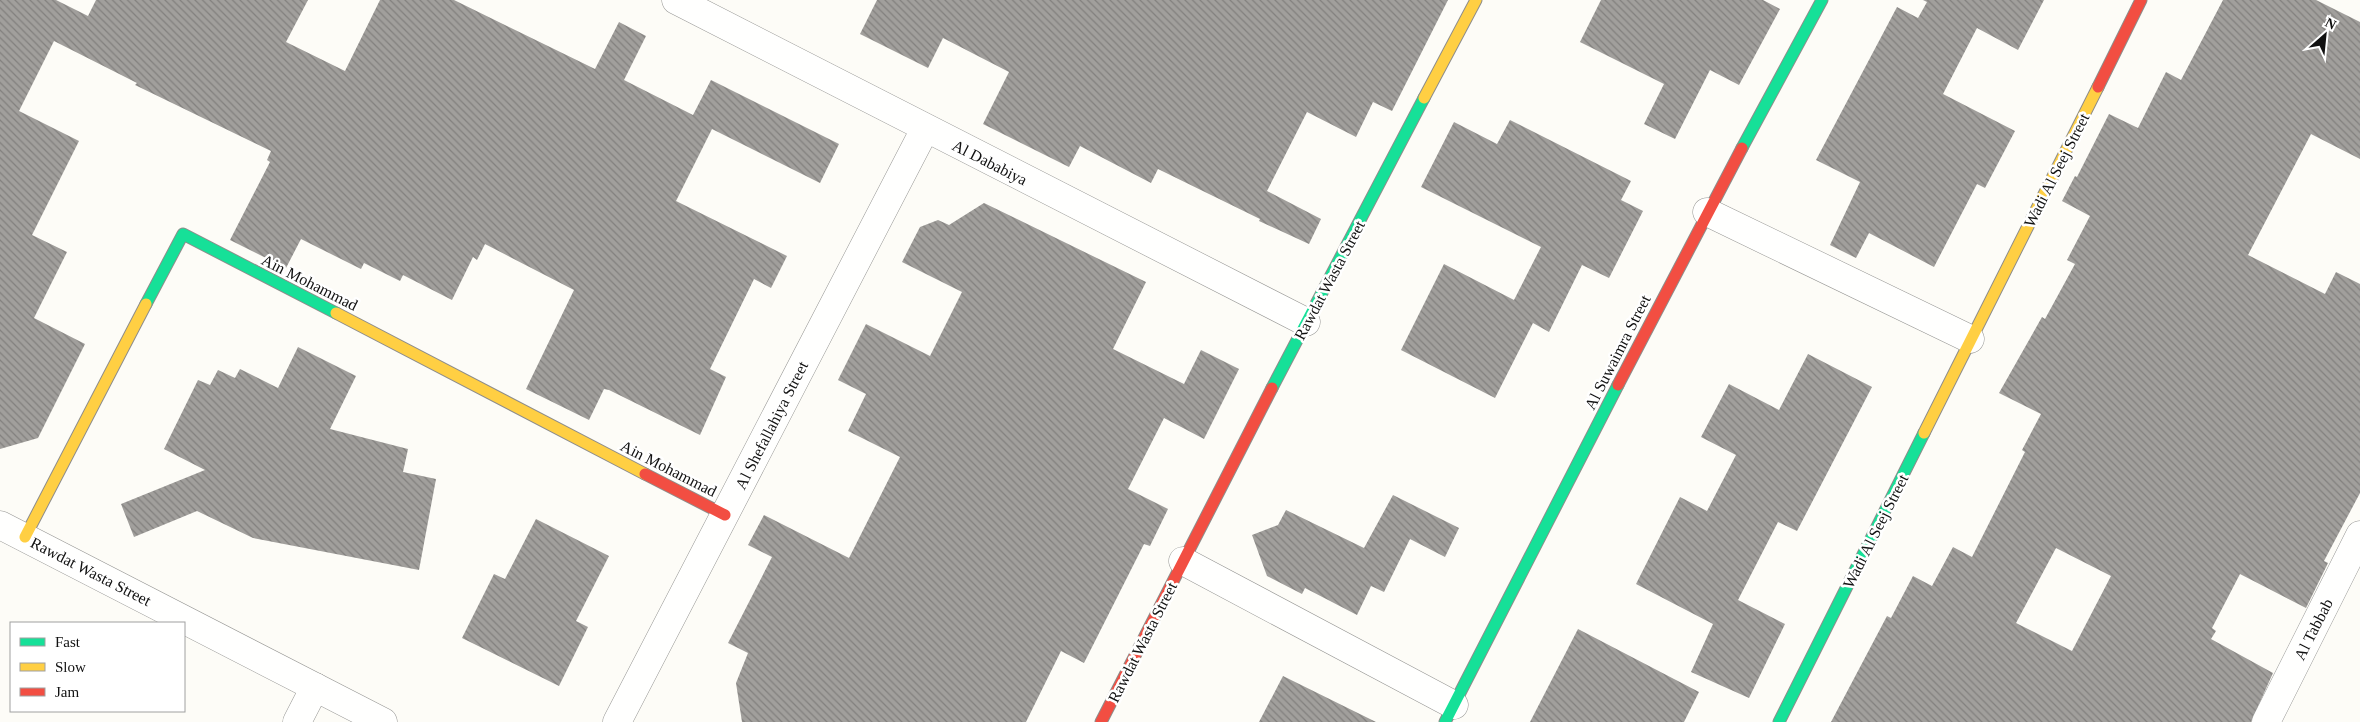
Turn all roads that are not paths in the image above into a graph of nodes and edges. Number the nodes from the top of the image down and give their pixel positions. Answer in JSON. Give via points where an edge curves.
{"nodes":[{"id":1,"x":676,"y":0,"type":"edge"},
{"id":2,"x":1476,"y":0,"type":"edge"},
{"id":3,"x":1822,"y":0,"type":"edge"},
{"id":4,"x":2142,"y":0,"type":"edge"},
{"id":5,"x":925,"y":129,"type":"junction"},
{"id":6,"x":1707,"y":212,"type":"junction"},
{"id":7,"x":1306,"y":322,"type":"junction"},
{"id":8,"x":1970,"y":339,"type":"junction"},
{"id":9,"x":725,"y":515,"type":"junction"},
{"id":10,"x":0,"y":525,"type":"edge"},
{"id":11,"x":2360,"y":535,"type":"edge"},
{"id":12,"x":25,"y":537,"type":"junction"},
{"id":13,"x":1183,"y":561,"type":"junction"},
{"id":14,"x":315,"y":687,"type":"junction"},
{"id":15,"x":1449,"y":713,"type":"edge"},
{"id":16,"x":297,"y":722,"type":"edge"},
{"id":17,"x":383,"y":722,"type":"edge"},
{"id":18,"x":618,"y":722,"type":"edge"},
{"id":19,"x":1101,"y":722,"type":"edge"},
{"id":20,"x":1779,"y":722,"type":"edge"},
{"id":21,"x":2266,"y":722,"type":"edge"}],
"edges":[{"from":1,"to":5,"type":"street","name":"Al Dababiya"},
{"from":2,"to":7,"type":"street","name":"Rawdat Wasta Street"},
{"from":3,"to":6,"type":"street","name":"Al Suwaimra Street"},
{"from":4,"to":8,"type":"street","name":"Wadi Al Seej Street"},
{"from":5,"to":7,"type":"street","name":"Al Dababiya"},
{"from":5,"to":9,"type":"street","name":"Al Shefallahiya Street"},
{"from":6,"to":8,"type":"street"},
{"from":6,"to":15,"type":"street","name":"Al Suwaimra Street"},
{"from":7,"to":13,"type":"street","name":"Rawdat Wasta Street"},
{"from":8,"to":20,"type":"street","name":"Wadi Al Seej Street"},
{"from":9,"to":12,"type":"street","name":"Ain Mohammad","via":[[183,234]]},
{"from":9,"to":18,"type":"street","name":"Al Shefallahiya Street"},
{"from":10,"to":12,"type":"street","name":"Rawdat Wasta Street"},
{"from":11,"to":21,"type":"street","name":"Al Tabbab"},
{"from":12,"to":14,"type":"street","name":"Rawdat Wasta Street"},
{"from":13,"to":15,"type":"street","name":"Rawdat Wasta Street"},
{"from":13,"to":19,"type":"street","name":"Rawdat Wasta Street"},
{"from":14,"to":16,"type":"street"},
{"from":14,"to":17,"type":"street","name":"Rawdat Wasta Street"}]}
